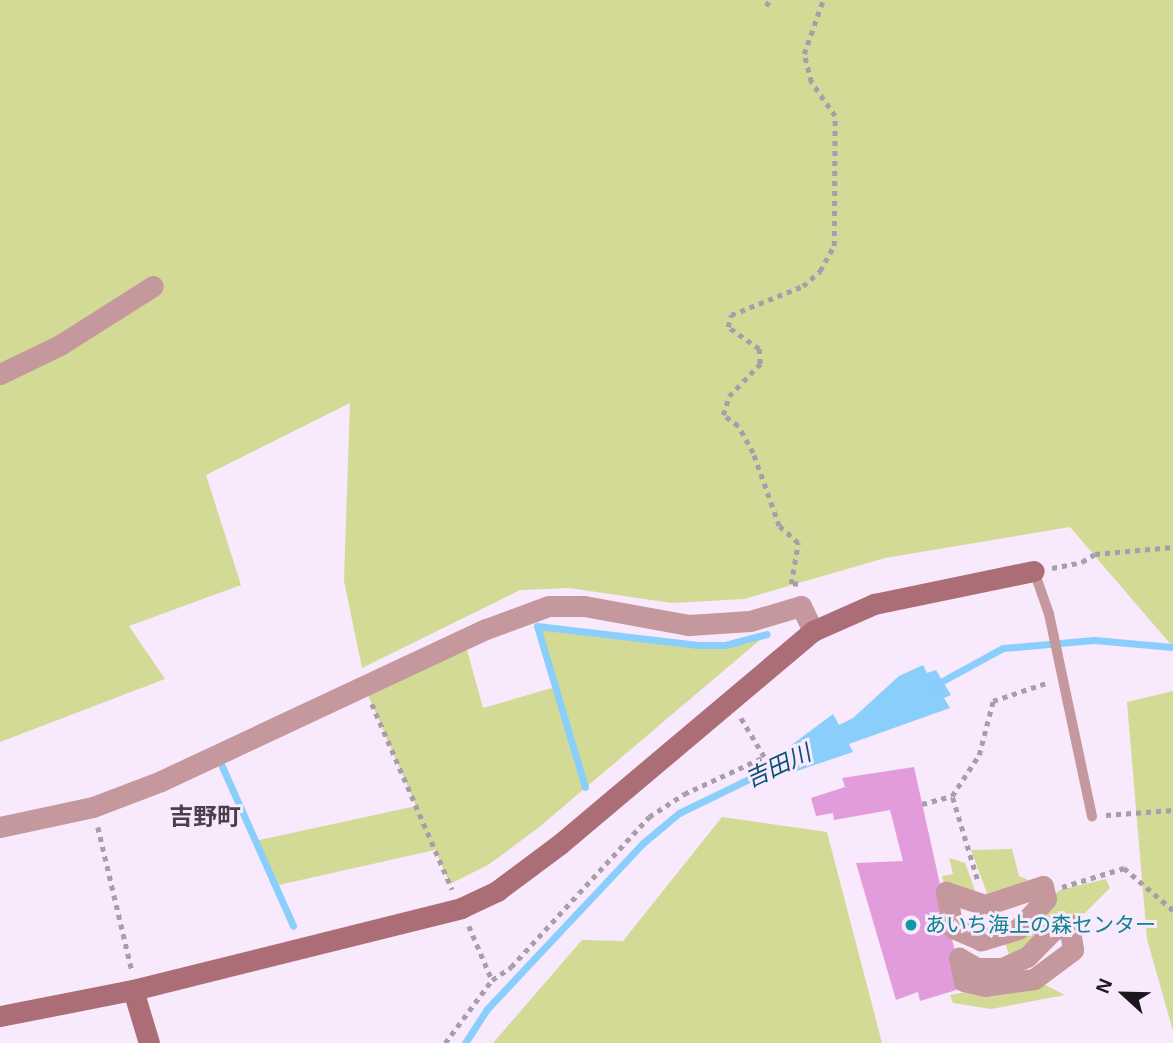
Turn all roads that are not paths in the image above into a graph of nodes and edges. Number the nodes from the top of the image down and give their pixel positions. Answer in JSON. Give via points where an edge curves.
{"nodes":[{"id":1,"x":153,"y":286,"type":"dead end"},
{"id":2,"x":0,"y":374,"type":"edge"},
{"id":3,"x":1034,"y":572,"type":"joint"},
{"id":4,"x":813,"y":631,"type":"junction"},
{"id":5,"x":1091,"y":816,"type":"road end"},
{"id":6,"x":0,"y":827,"type":"edge"},
{"id":7,"x":1073,"y":950,"type":"joint"},
{"id":8,"x":133,"y":990,"type":"junction"},
{"id":9,"x":0,"y":1016,"type":"edge"},
{"id":10,"x":149,"y":1043,"type":"edge"}],
"edges":[{"from":1,"to":2,"type":"street","via":[[60,345]]},
{"from":3,"to":4,"type":"street","via":[[874,604]]},
{"from":3,"to":5,"type":"lane","via":[[1049,614]]},
{"from":4,"to":6,"type":"street","via":[[801,606],[750,621],[689,625],[584,606],[549,606],[486,629],[365,688],[93,807]]},
{"from":4,"to":8,"type":"street","via":[[560,844],[497,891],[461,908]]},
{"from":7,"to":7,"type":"street","via":[[1069,924],[1052,931],[1027,957],[1002,968],[976,968],[959,958],[964,981],[1013,985],[1055,967]]},
{"from":8,"to":9,"type":"street"},
{"from":8,"to":10,"type":"street"}]}
